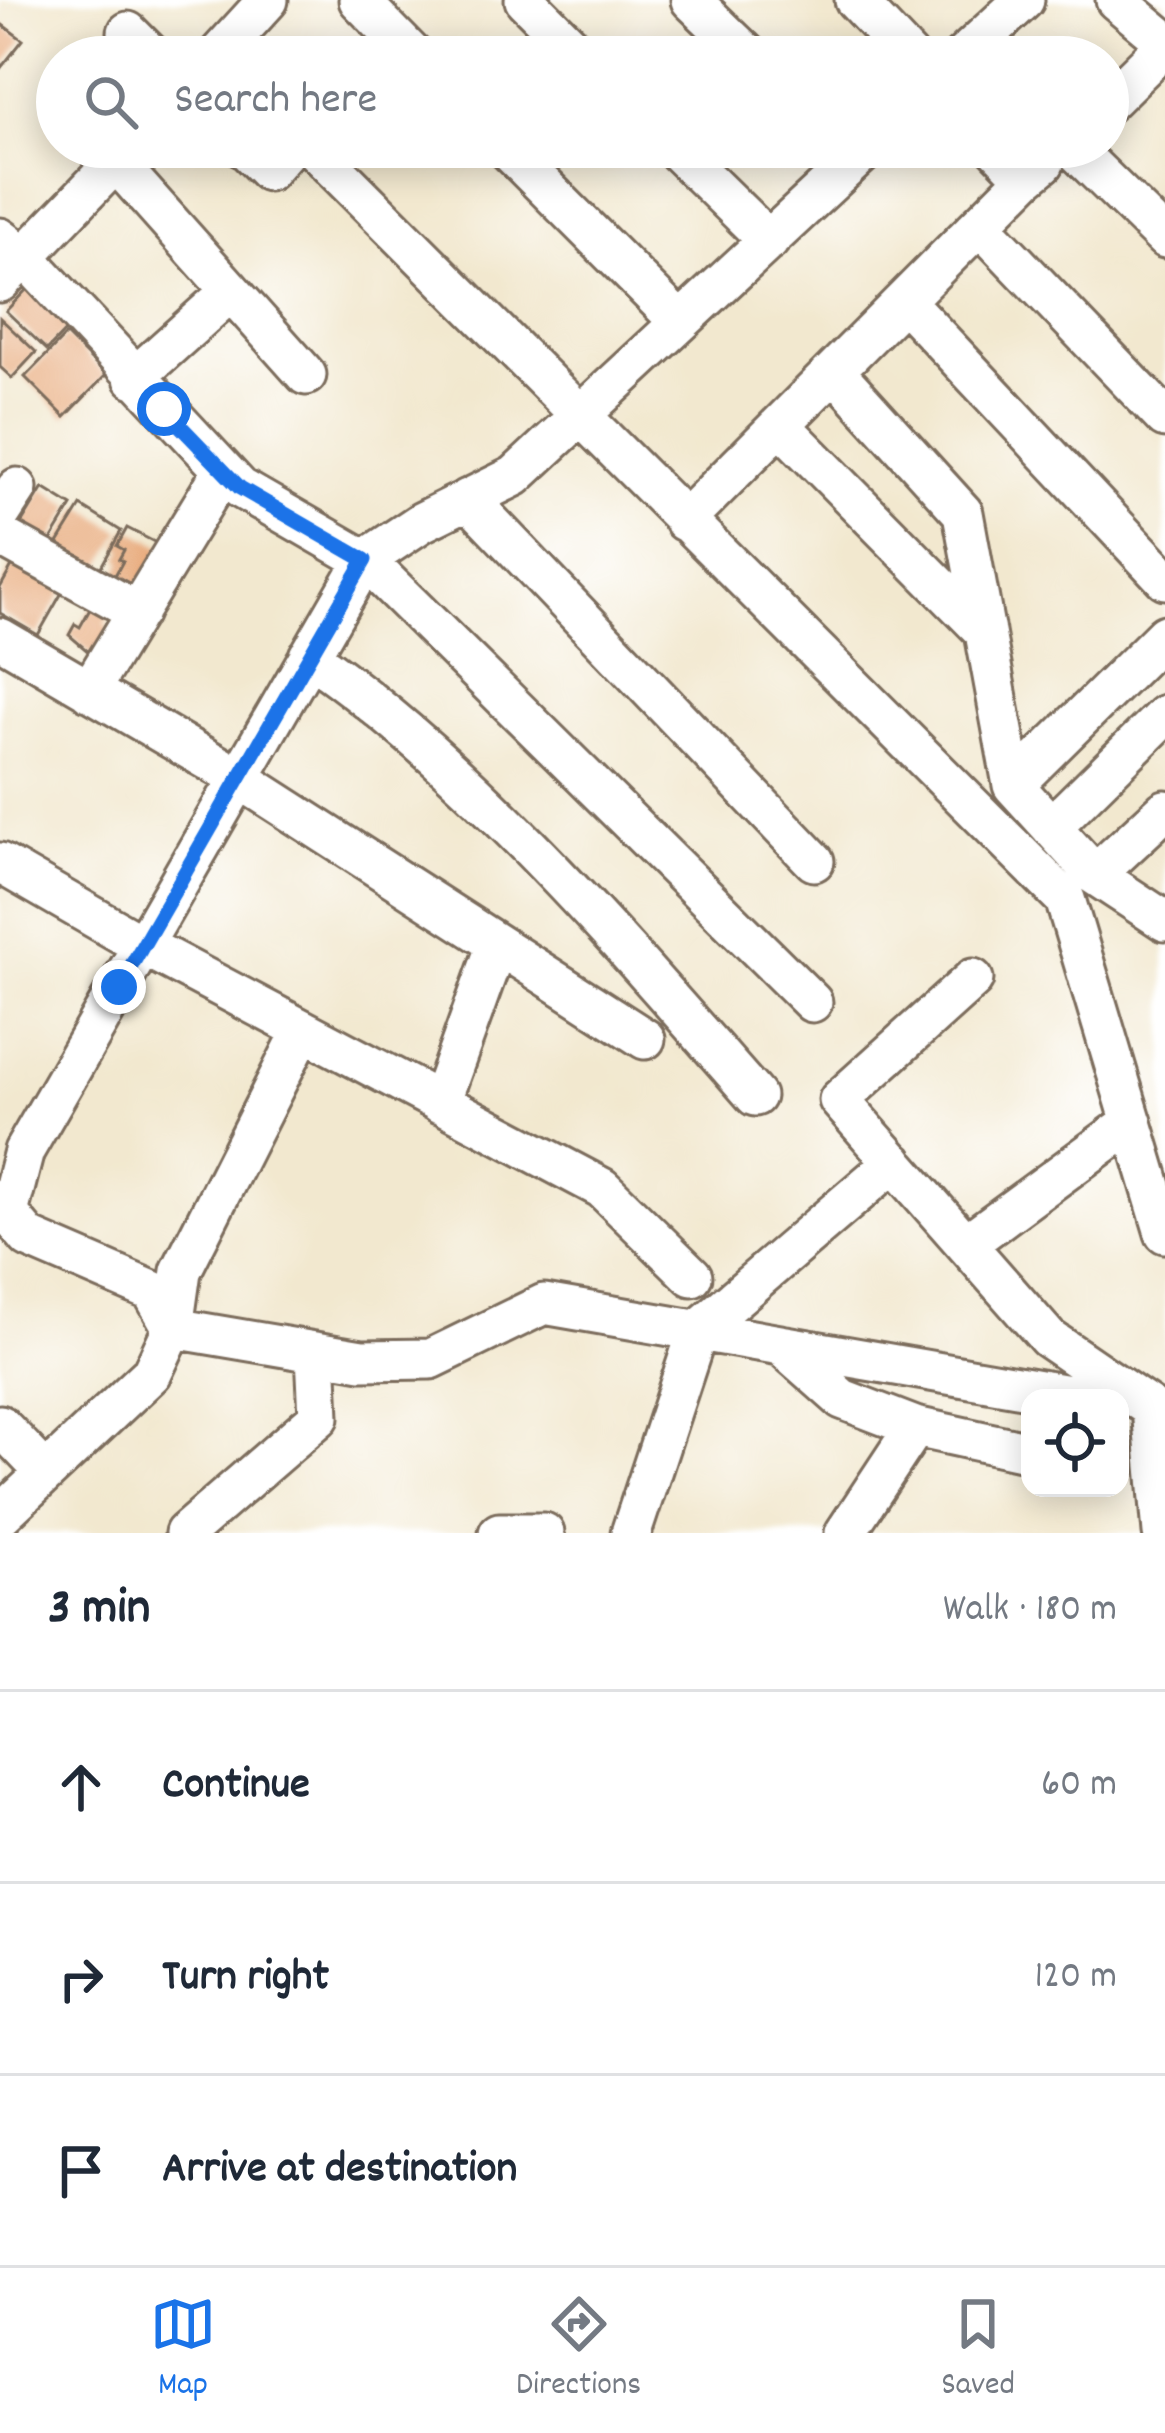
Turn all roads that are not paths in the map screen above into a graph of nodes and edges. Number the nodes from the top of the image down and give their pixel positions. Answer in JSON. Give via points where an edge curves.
{"nodes":[{"id":1,"x":268,"y":0,"type":"edge"},
{"id":2,"x":358,"y":0,"type":"edge"},
{"id":3,"x":525,"y":0,"type":"edge"},
{"id":4,"x":691,"y":0,"type":"edge"},
{"id":5,"x":855,"y":0,"type":"edge"},
{"id":6,"x":1024,"y":0,"type":"edge"},
{"id":7,"x":1116,"y":0,"type":"edge"},
{"id":8,"x":235,"y":36,"type":"edge"},
{"id":9,"x":395,"y":36,"type":"edge"},
{"id":10,"x":561,"y":36,"type":"edge"},
{"id":11,"x":728,"y":36,"type":"edge"},
{"id":12,"x":890,"y":36,"type":"edge"},
{"id":13,"x":985,"y":36,"type":"edge"},
{"id":14,"x":1165,"y":44,"type":"edge"},
{"id":15,"x":1129,"y":81,"type":"edge"},
{"id":16,"x":108,"y":168,"type":"edge"},
{"id":17,"x":134,"y":168,"type":"edge"},
{"id":18,"x":333,"y":168,"type":"edge"},
{"id":19,"x":527,"y":168,"type":"edge"},
{"id":20,"x":695,"y":168,"type":"edge"},
{"id":21,"x":840,"y":168,"type":"edge"},
{"id":22,"x":1016,"y":168,"type":"edge"},
{"id":23,"x":1038,"y":168,"type":"edge"},
{"id":24,"x":1093,"y":168,"type":"edge"},
{"id":25,"x":1026,"y":178,"type":"junction"},
{"id":26,"x":980,"y":226,"type":"junction"},
{"id":27,"x":1165,"y":238,"type":"edge"},
{"id":28,"x":769,"y":241,"type":"junction"},
{"id":29,"x":8,"y":259,"type":"edge"},
{"id":30,"x":231,"y":291,"type":"junction"},
{"id":31,"x":905,"y":302,"type":"junction"},
{"id":32,"x":680,"y":322,"type":"junction"},
{"id":33,"x":834,"y":371,"type":"junction"},
{"id":34,"x":306,"y":375,"type":"dead end"},
{"id":35,"x":134,"y":378,"type":"junction"},
{"id":36,"x":578,"y":418,"type":"junction"},
{"id":37,"x":1165,"y":418,"type":"edge"},
{"id":38,"x":780,"y":425,"type":"junction"},
{"id":39,"x":223,"y":471,"type":"junction"},
{"id":40,"x":468,"y":499,"type":"junction"},
{"id":41,"x":684,"y":521,"type":"junction"},
{"id":42,"x":0,"y":536,"type":"edge"},
{"id":43,"x":365,"y":560,"type":"junction"},
{"id":44,"x":1165,"y":578,"type":"edge"},
{"id":45,"x":138,"y":613,"type":"junction"},
{"id":46,"x":985,"y":632,"type":"junction"},
{"id":47,"x":1165,"y":635,"type":"edge"},
{"id":48,"x":0,"y":638,"type":"edge"},
{"id":49,"x":309,"y":656,"type":"junction"},
{"id":50,"x":89,"y":691,"type":"junction"},
{"id":51,"x":1165,"y":715,"type":"edge"},
{"id":52,"x":239,"y":778,"type":"junction"},
{"id":53,"x":1013,"y":785,"type":"junction"},
{"id":54,"x":1165,"y":810,"type":"edge"},
{"id":55,"x":1051,"y":827,"type":"junction"},
{"id":56,"x":814,"y":861,"type":"dead end"},
{"id":57,"x":0,"y":863,"type":"edge"},
{"id":58,"x":1095,"y":875,"type":"junction"},
{"id":59,"x":1165,"y":921,"type":"edge"},
{"id":60,"x":497,"y":944,"type":"junction"},
{"id":61,"x":142,"y":945,"type":"junction"},
{"id":62,"x":973,"y":979,"type":"dead end"},
{"id":63,"x":812,"y":1002,"type":"dead end"},
{"id":64,"x":303,"y":1030,"type":"junction"},
{"id":65,"x":645,"y":1039,"type":"dead end"},
{"id":66,"x":755,"y":1096,"type":"dead end"},
{"id":67,"x":440,"y":1103,"type":"junction"},
{"id":68,"x":1132,"y":1122,"type":"junction"},
{"id":69,"x":894,"y":1162,"type":"junction"},
{"id":70,"x":1162,"y":1212,"type":"edge"},
{"id":71,"x":10,"y":1225,"type":"edge"},
{"id":72,"x":966,"y":1244,"type":"junction"},
{"id":73,"x":692,"y":1276,"type":"dead end"},
{"id":74,"x":173,"y":1328,"type":"junction"},
{"id":75,"x":698,"y":1330,"type":"junction"},
{"id":76,"x":781,"y":1345,"type":"junction"},
{"id":77,"x":316,"y":1352,"type":"junction"},
{"id":78,"x":1034,"y":1389,"type":"edge"},
{"id":79,"x":1146,"y":1408,"type":"edge"},
{"id":80,"x":0,"y":1425,"type":"edge"},
{"id":81,"x":915,"y":1427,"type":"junction"},
{"id":82,"x":1021,"y":1450,"type":"edge"},
{"id":83,"x":46,"y":1473,"type":"junction"},
{"id":84,"x":1138,"y":1476,"type":"edge"},
{"id":85,"x":0,"y":1516,"type":"edge"},
{"id":86,"x":184,"y":1533,"type":"edge"},
{"id":87,"x":499,"y":1533,"type":"edge"},
{"id":88,"x":544,"y":1533,"type":"edge"},
{"id":89,"x":631,"y":1533,"type":"edge"},
{"id":90,"x":845,"y":1533,"type":"edge"},
{"id":91,"x":1163,"y":1533,"type":"edge"}],
"edges":[{"from":1,"to":8,"type":"street"},
{"from":2,"to":9,"type":"street"},
{"from":3,"to":10,"type":"street"},
{"from":4,"to":11,"type":"street"},
{"from":5,"to":12,"type":"street"},
{"from":6,"to":13,"type":"street"},
{"from":7,"to":14,"type":"street"},
{"from":14,"to":15,"type":"street"},
{"from":16,"to":29,"type":"street"},
{"from":17,"to":30,"type":"street"},
{"from":18,"to":36,"type":"street"},
{"from":19,"to":32,"type":"street"},
{"from":20,"to":28,"type":"street"},
{"from":21,"to":28,"type":"street"},
{"from":22,"to":25,"type":"street"},
{"from":23,"to":25,"type":"street"},
{"from":24,"to":27,"type":"street"},
{"from":25,"to":26,"type":"street"},
{"from":26,"to":31,"type":"street"},
{"from":26,"to":37,"type":"street"},
{"from":28,"to":32,"type":"street"},
{"from":29,"to":35,"type":"street"},
{"from":30,"to":34,"type":"street"},
{"from":30,"to":35,"type":"street"},
{"from":31,"to":33,"type":"street"},
{"from":31,"to":44,"type":"street"},
{"from":32,"to":36,"type":"street"},
{"from":33,"to":38,"type":"street"},
{"from":33,"to":46,"type":"street","via":[[962,513]]},
{"from":35,"to":39,"type":"street"},
{"from":36,"to":40,"type":"street","via":[[515,476]]},
{"from":36,"to":41,"type":"street"},
{"from":38,"to":41,"type":"street"},
{"from":38,"to":46,"type":"street"},
{"from":39,"to":43,"type":"street"},
{"from":39,"to":45,"type":"street"},
{"from":40,"to":43,"type":"street"},
{"from":40,"to":56,"type":"street"},
{"from":41,"to":68,"type":"street","via":[[1065,898]]},
{"from":42,"to":45,"type":"street"},
{"from":43,"to":49,"type":"street"},
{"from":43,"to":63,"type":"street"},
{"from":45,"to":50,"type":"street"},
{"from":46,"to":53,"type":"street"},
{"from":47,"to":53,"type":"street"},
{"from":48,"to":50,"type":"street"},
{"from":49,"to":52,"type":"street"},
{"from":49,"to":66,"type":"street","via":[[375,701],[579,900]]},
{"from":50,"to":52,"type":"street"},
{"from":51,"to":55,"type":"street"},
{"from":52,"to":60,"type":"street"},
{"from":52,"to":61,"type":"street"},
{"from":53,"to":55,"type":"street"},
{"from":54,"to":58,"type":"street"},
{"from":55,"to":58,"type":"street"},
{"from":57,"to":61,"type":"street"},
{"from":58,"to":59,"type":"street"},
{"from":60,"to":65,"type":"street"},
{"from":60,"to":67,"type":"street"},
{"from":61,"to":64,"type":"street"},
{"from":61,"to":71,"type":"street","via":[[24,1151]]},
{"from":62,"to":69,"type":"street","via":[[839,1100]]},
{"from":64,"to":67,"type":"street"},
{"from":64,"to":74,"type":"street","via":[[181,1270]]},
{"from":67,"to":73,"type":"street","via":[[602,1188]]},
{"from":68,"to":70,"type":"street"},
{"from":68,"to":72,"type":"street"},
{"from":69,"to":72,"type":"street"},
{"from":69,"to":75,"type":"street"},
{"from":71,"to":74,"type":"street","via":[[152,1292]]},
{"from":72,"to":79,"type":"street","via":[[1048,1338]]},
{"from":74,"to":77,"type":"street"},
{"from":74,"to":83,"type":"street","via":[[152,1373]]},
{"from":75,"to":76,"type":"street"},
{"from":75,"to":77,"type":"street","via":[[544,1304],[431,1359]]},
{"from":75,"to":89,"type":"street"},
{"from":76,"to":78,"type":"street"},
{"from":76,"to":81,"type":"street","via":[[842,1399]]},
{"from":77,"to":86,"type":"street","via":[[319,1417]]},
{"from":79,"to":84,"type":"street"},
{"from":80,"to":83,"type":"street"},
{"from":81,"to":82,"type":"street"},
{"from":81,"to":90,"type":"street"},
{"from":83,"to":85,"type":"street"},
{"from":84,"to":91,"type":"street"},
{"from":87,"to":88,"type":"street"}]}
